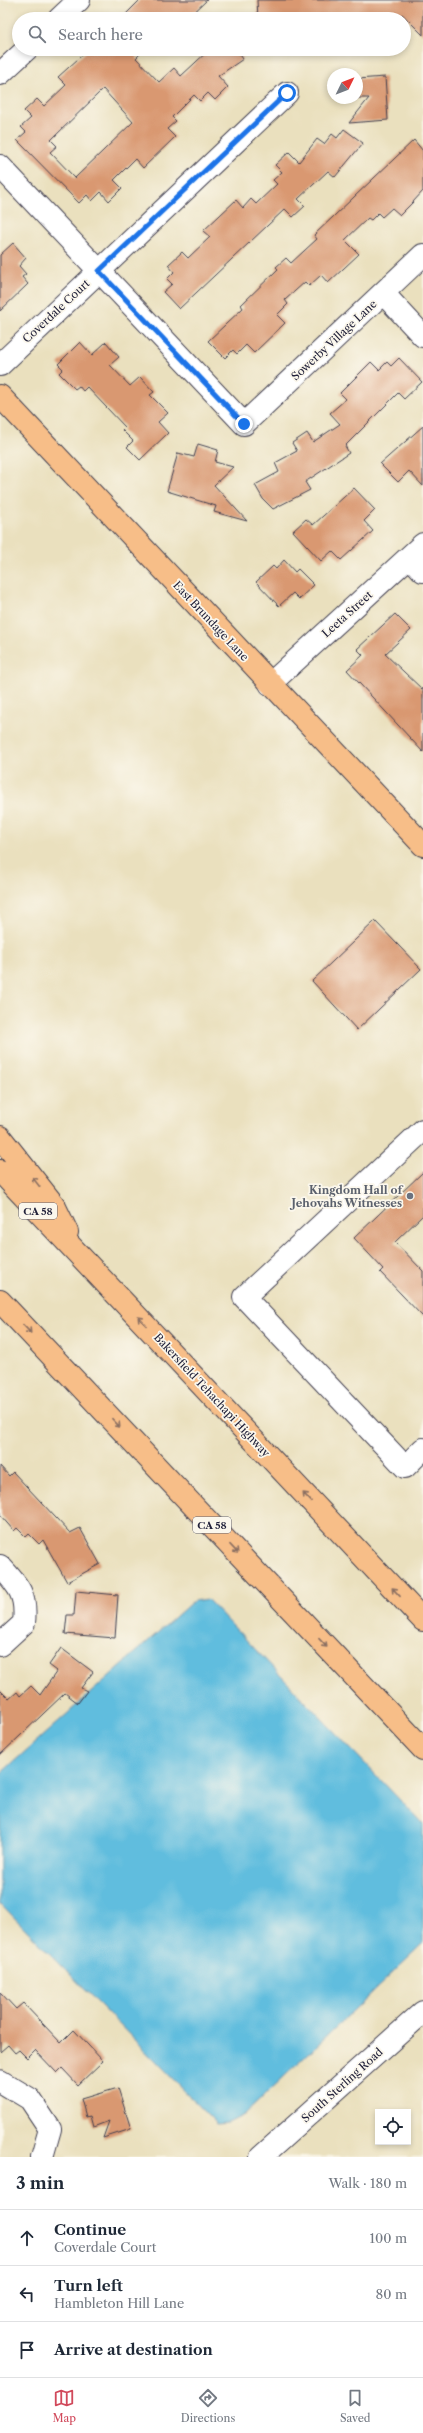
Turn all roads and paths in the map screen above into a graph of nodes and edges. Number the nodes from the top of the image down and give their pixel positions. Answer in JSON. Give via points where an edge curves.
{"nodes":[{"id":1,"x":79,"y":0,"type":"edge"},
{"id":2,"x":66,"y":12,"type":"edge"},
{"id":3,"x":19,"y":56,"type":"edge"},
{"id":4,"x":0,"y":74,"type":"edge"},
{"id":5,"x":287,"y":93,"type":"dead end"},
{"id":6,"x":0,"y":166,"type":"edge"},
{"id":7,"x":423,"y":255,"type":"edge"},
{"id":8,"x":99,"y":271,"type":"junction"},
{"id":9,"x":382,"y":293,"type":"junction"},
{"id":10,"x":423,"y":336,"type":"edge"},
{"id":11,"x":0,"y":365,"type":"edge"},
{"id":12,"x":0,"y":396,"type":"edge"},
{"id":13,"x":419,"y":557,"type":"edge"},
{"id":14,"x":270,"y":684,"type":"junction"},
{"id":15,"x":423,"y":845,"type":"edge"},
{"id":16,"x":423,"y":1130,"type":"edge"},
{"id":17,"x":0,"y":1137,"type":"edge"},
{"id":18,"x":0,"y":1171,"type":"edge"},
{"id":19,"x":76,"y":1252,"type":"junction"},
{"id":20,"x":0,"y":1301,"type":"edge"},
{"id":21,"x":423,"y":1449,"type":"edge"},
{"id":22,"x":0,"y":1566,"type":"edge"},
{"id":23,"x":423,"y":1620,"type":"edge"},
{"id":24,"x":0,"y":1645,"type":"edge"},
{"id":25,"x":423,"y":1749,"type":"edge"},
{"id":26,"x":423,"y":2012,"type":"edge"},
{"id":27,"x":0,"y":2081,"type":"edge"},
{"id":28,"x":42,"y":2157,"type":"edge"},
{"id":29,"x":262,"y":2157,"type":"edge"}],
"edges":[{"from":1,"to":2,"type":"street"},
{"from":3,"to":4,"type":"street"},
{"from":5,"to":8,"type":"street","name":"Coverdale Court"},
{"from":6,"to":8,"type":"street"},
{"from":7,"to":9,"type":"street","name":"Sowerby Village Lane"},
{"from":8,"to":9,"type":"street","name":"Sowerby Village Lane","via":[[244,424]]},
{"from":8,"to":11,"type":"street","name":"Coverdale Court"},
{"from":9,"to":10,"type":"street"},
{"from":12,"to":14,"type":"main road","name":"East Brundage Lane"},
{"from":13,"to":14,"type":"street","name":"Leeta Street"},
{"from":14,"to":15,"type":"main road","name":"East Brundage Lane"},
{"from":16,"to":21,"type":"street","via":[[244,1297],[405,1467]]},
{"from":19,"to":17,"type":"main road","one_way":true,"via":[[54,1205]]},
{"from":18,"to":19,"type":"main road","name":"Bakersfield Tehachapi Highway","number":"CA 58"},
{"from":23,"to":19,"type":"main road","name":"Bakersfield Tehachapi Highway","number":"CA 58","one_way":true},
{"from":20,"to":25,"type":"main road","number":"CA 58","one_way":true},
{"from":22,"to":24,"type":"street","via":[[19,1585],[26,1606],[24,1624]]},
{"from":26,"to":29,"type":"street","name":"South Sterling Road"},
{"from":27,"to":28,"type":"street","via":[[30,2099],[50,2129]]}]}
